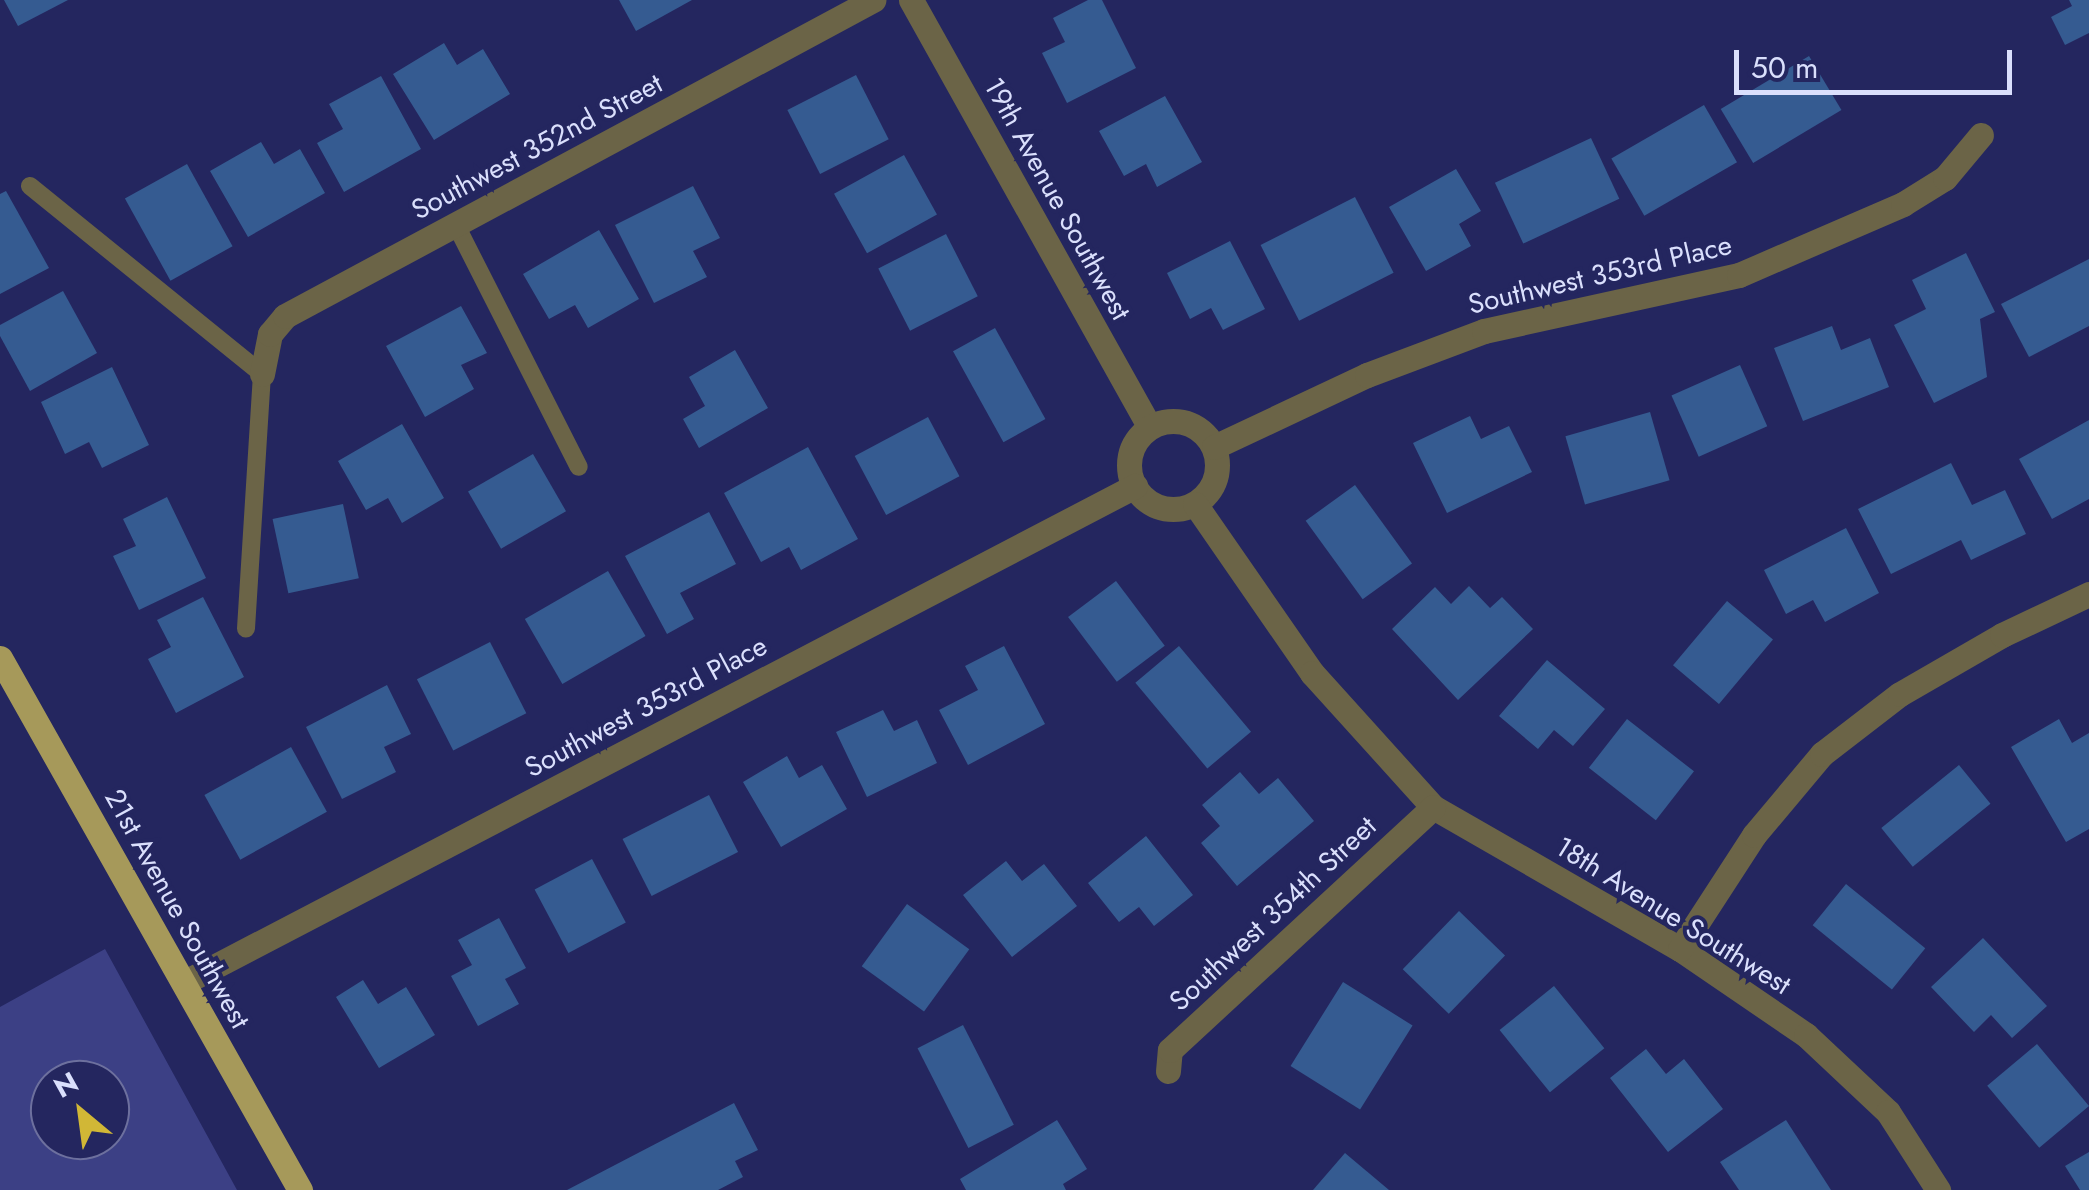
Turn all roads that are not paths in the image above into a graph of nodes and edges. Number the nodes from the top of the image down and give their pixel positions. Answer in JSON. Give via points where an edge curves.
{"nodes":[{"id":1,"x":873,"y":0,"type":"edge"},
{"id":2,"x":911,"y":0,"type":"edge"},
{"id":3,"x":1981,"y":134,"type":"dead end"},
{"id":4,"x":30,"y":186,"type":"dead end"},
{"id":5,"x":456,"y":224,"type":"junction"},
{"id":6,"x":262,"y":374,"type":"junction"},
{"id":7,"x":1150,"y":427,"type":"junction"},
{"id":8,"x":1214,"y":447,"type":"junction"},
{"id":9,"x":578,"y":467,"type":"dead end"},
{"id":10,"x":1134,"y":486,"type":"junction"},
{"id":11,"x":1195,"y":504,"type":"junction"},
{"id":12,"x":2089,"y":594,"type":"edge"},
{"id":13,"x":246,"y":628,"type":"dead end"},
{"id":14,"x":0,"y":658,"type":"edge"},
{"id":15,"x":1433,"y":807,"type":"junction"},
{"id":16,"x":1680,"y":949,"type":"junction"},
{"id":17,"x":185,"y":982,"type":"junction"},
{"id":18,"x":1168,"y":1071,"type":"dead end"},
{"id":19,"x":300,"y":1190,"type":"edge"},
{"id":20,"x":1938,"y":1190,"type":"edge"}],
"edges":[{"from":1,"to":5,"type":"street","name":"Southwest 352nd Street"},
{"from":2,"to":7,"type":"street","name":"19th Avenue Southwest"},
{"from":3,"to":8,"type":"street","name":"Southwest 353rd Place","via":[[1945,178],[1903,204],[1739,275],[1484,331]]},
{"from":4,"to":6,"type":"lane"},
{"from":5,"to":6,"type":"street","name":"Southwest 352nd Street","via":[[285,316],[270,334]]},
{"from":5,"to":9,"type":"lane"},
{"from":6,"to":13,"type":"lane"},
{"from":7,"to":8,"type":"street","via":[[1186,424]]},
{"from":7,"to":10,"type":"street","via":[[1130,453]]},
{"from":8,"to":11,"type":"street","via":[[1216,477]]},
{"from":10,"to":11,"type":"street","via":[[1155,505]]},
{"from":10,"to":17,"type":"street","name":"Southwest 353rd Place"},
{"from":11,"to":15,"type":"street","via":[[1312,673]]},
{"from":12,"to":16,"type":"street","via":[[2002,634],[1900,694],[1822,754],[1754,835]]},
{"from":14,"to":17,"type":"main road","name":"21st Avenue Southwest"},
{"from":15,"to":16,"type":"street","name":"18th Avenue Southwest"},
{"from":15,"to":18,"type":"street","name":"Southwest 354th Street","via":[[1170,1050]]},
{"from":16,"to":20,"type":"street","name":"18th Avenue Southwest","via":[[1806,1035],[1888,1112]]},
{"from":17,"to":19,"type":"main road","name":"21st Avenue Southwest"}]}
